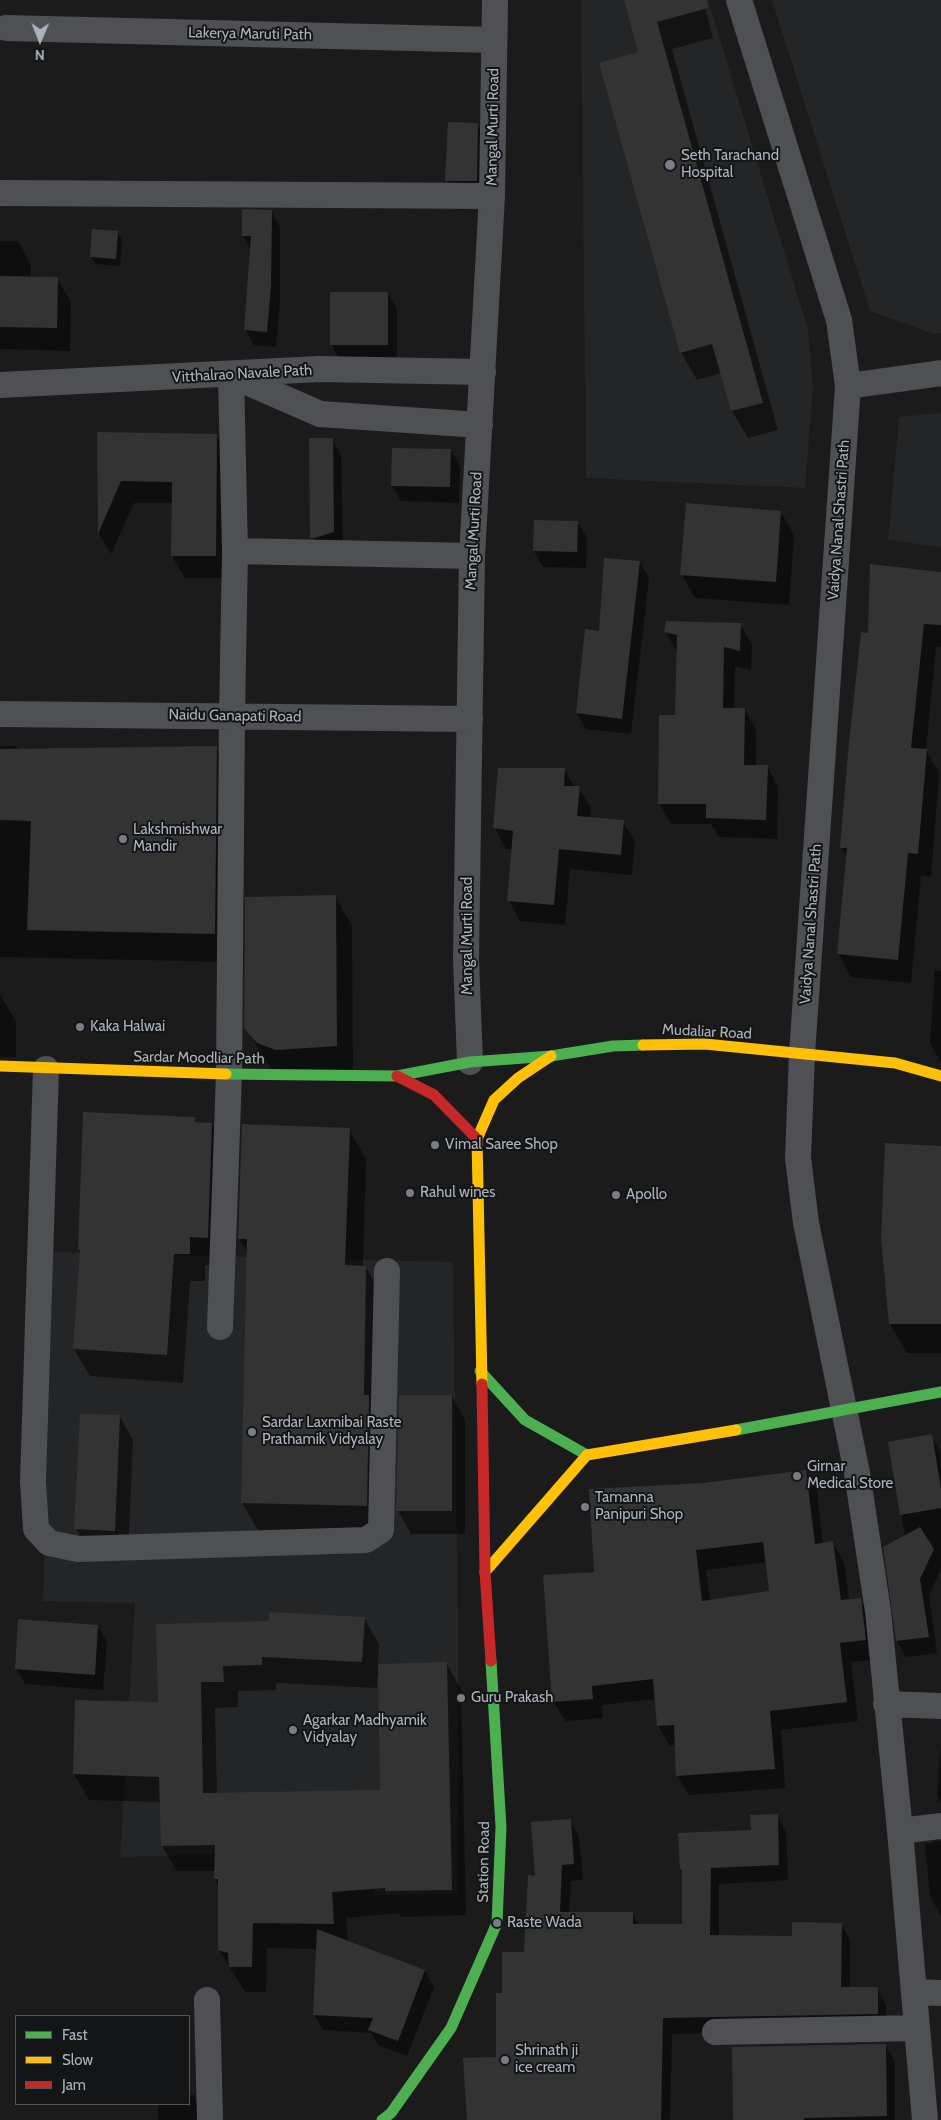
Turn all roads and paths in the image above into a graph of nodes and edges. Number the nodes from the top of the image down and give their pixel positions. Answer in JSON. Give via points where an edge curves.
{"nodes":[{"id":1,"x":495,"y":0,"type":"edge"},
{"id":2,"x":739,"y":0,"type":"edge"},
{"id":3,"x":2,"y":29,"type":"edge"},
{"id":4,"x":494,"y":40,"type":"junction"},
{"id":5,"x":0,"y":193,"type":"edge"},
{"id":6,"x":492,"y":196,"type":"junction"},
{"id":7,"x":484,"y":372,"type":"junction"},
{"id":8,"x":941,"y":373,"type":"edge"},
{"id":9,"x":231,"y":375,"type":"junction"},
{"id":10,"x":0,"y":385,"type":"edge"},
{"id":11,"x":848,"y":386,"type":"junction"},
{"id":12,"x":480,"y":425,"type":"junction"},
{"id":13,"x":235,"y":551,"type":"junction"},
{"id":14,"x":472,"y":556,"type":"junction"},
{"id":15,"x":0,"y":714,"type":"edge"},
{"id":16,"x":232,"y":716,"type":"junction"},
{"id":17,"x":470,"y":719,"type":"junction"},
{"id":18,"x":802,"y":1054,"type":"junction"},
{"id":19,"x":551,"y":1056,"type":"junction"},
{"id":20,"x":470,"y":1062,"type":"junction"},
{"id":21,"x":0,"y":1066,"type":"edge"},
{"id":22,"x":46,"y":1069,"type":"junction"},
{"id":23,"x":229,"y":1074,"type":"junction"},
{"id":24,"x":397,"y":1076,"type":"junction"},
{"id":25,"x":941,"y":1076,"type":"edge"},
{"id":26,"x":476,"y":1139,"type":"junction"},
{"id":27,"x":387,"y":1271,"type":"dead end"},
{"id":28,"x":220,"y":1327,"type":"dead end"},
{"id":29,"x":480,"y":1371,"type":"junction"},
{"id":30,"x":941,"y":1392,"type":"edge"},
{"id":31,"x":844,"y":1411,"type":"junction"},
{"id":32,"x":587,"y":1455,"type":"junction"},
{"id":33,"x":485,"y":1572,"type":"junction"},
{"id":34,"x":886,"y":1704,"type":"junction"},
{"id":35,"x":941,"y":1706,"type":"edge"},
{"id":36,"x":941,"y":1826,"type":"edge"},
{"id":37,"x":900,"y":1831,"type":"junction"},
{"id":38,"x":914,"y":1992,"type":"junction"},
{"id":39,"x":941,"y":1993,"type":"edge"},
{"id":40,"x":207,"y":2000,"type":"dead end"},
{"id":41,"x":917,"y":2028,"type":"junction"},
{"id":42,"x":715,"y":2032,"type":"dead end"},
{"id":43,"x":210,"y":2120,"type":"edge"},
{"id":44,"x":382,"y":2120,"type":"edge"},
{"id":45,"x":925,"y":2120,"type":"edge"}],
"edges":[{"from":1,"to":4,"type":"street","name":"Mangal Murti Road"},
{"from":2,"to":11,"type":"street","name":"Vaidya Nanal Shastri Path","via":[[839,320]]},
{"from":3,"to":4,"type":"street","name":"Lakerya Maruti Path"},
{"from":4,"to":6,"type":"street","name":"Mangal Murti Road"},
{"from":5,"to":6,"type":"street"},
{"from":6,"to":7,"type":"street","name":"Mangal Murti Road"},
{"from":7,"to":9,"type":"street","name":"Vitthalrao Navale Path","via":[[319,370]]},
{"from":7,"to":12,"type":"street","name":"Mangal Murti Road"},
{"from":8,"to":11,"type":"street"},
{"from":9,"to":10,"type":"street","name":"Vitthalrao Navale Path"},
{"from":9,"to":12,"type":"street","via":[[320,414]]},
{"from":9,"to":13,"type":"street"},
{"from":11,"to":18,"type":"street","name":"Vaidya Nanal Shastri Path"},
{"from":12,"to":14,"type":"street","name":"Mangal Murti Road"},
{"from":13,"to":14,"type":"street"},
{"from":13,"to":16,"type":"street"},
{"from":14,"to":17,"type":"street","name":"Mangal Murti Road"},
{"from":15,"to":16,"type":"street","name":"Naidu Ganapati Road"},
{"from":16,"to":17,"type":"street","name":"Naidu Ganapati Road"},
{"from":16,"to":23,"type":"street"},
{"from":17,"to":20,"type":"street","name":"Mangal Murti Road","via":[[466,959]]},
{"from":18,"to":19,"type":"street","name":"Mudaliar Road","via":[[705,1044],[613,1046]]},
{"from":18,"to":25,"type":"street","name":"Mudaliar Road","via":[[895,1063]]},
{"from":18,"to":31,"type":"street","name":"Vaidya Nanal Shastri Path","via":[[798,1158],[806,1223]]},
{"from":19,"to":20,"type":"street","name":"Mudaliar Road"},
{"from":19,"to":26,"type":"street","via":[[518,1078],[494,1100]]},
{"from":20,"to":24,"type":"street","name":"Sardar Moodliar Path"},
{"from":21,"to":22,"type":"street","name":"Sardar Moodliar Path"},
{"from":22,"to":23,"type":"street","name":"Sardar Moodliar Path"},
{"from":22,"to":27,"type":"street","via":[[33,1482],[36,1529],[49,1543],[78,1549],[366,1540],[381,1530]]},
{"from":23,"to":24,"type":"street","name":"Sardar Moodliar Path"},
{"from":23,"to":28,"type":"street"},
{"from":24,"to":26,"type":"street","name":"Sardar Moodliar Path","via":[[434,1094]]},
{"from":26,"to":29,"type":"street","name":"Station Road"},
{"from":29,"to":32,"type":"street","via":[[525,1420]]},
{"from":29,"to":33,"type":"street","name":"Station Road"},
{"from":30,"to":31,"type":"street"},
{"from":31,"to":32,"type":"street"},
{"from":31,"to":34,"type":"street","name":"Vaidya Nanal Shastri Path","via":[[878,1611]]},
{"from":32,"to":33,"type":"street"},
{"from":33,"to":44,"type":"street","name":"Station Road","via":[[501,1827],[497,1923],[451,2028],[391,2113]]},
{"from":34,"to":35,"type":"street"},
{"from":34,"to":37,"type":"street","name":"Vaidya Nanal Shastri Path"},
{"from":36,"to":37,"type":"street"},
{"from":37,"to":38,"type":"street","name":"Vaidya Nanal Shastri Path"},
{"from":38,"to":39,"type":"street"},
{"from":38,"to":41,"type":"street","name":"Vaidya Nanal Shastri Path"},
{"from":40,"to":43,"type":"street"},
{"from":41,"to":42,"type":"street"},
{"from":41,"to":45,"type":"street","name":"Vaidya Nanal Shastri Path"}]}
